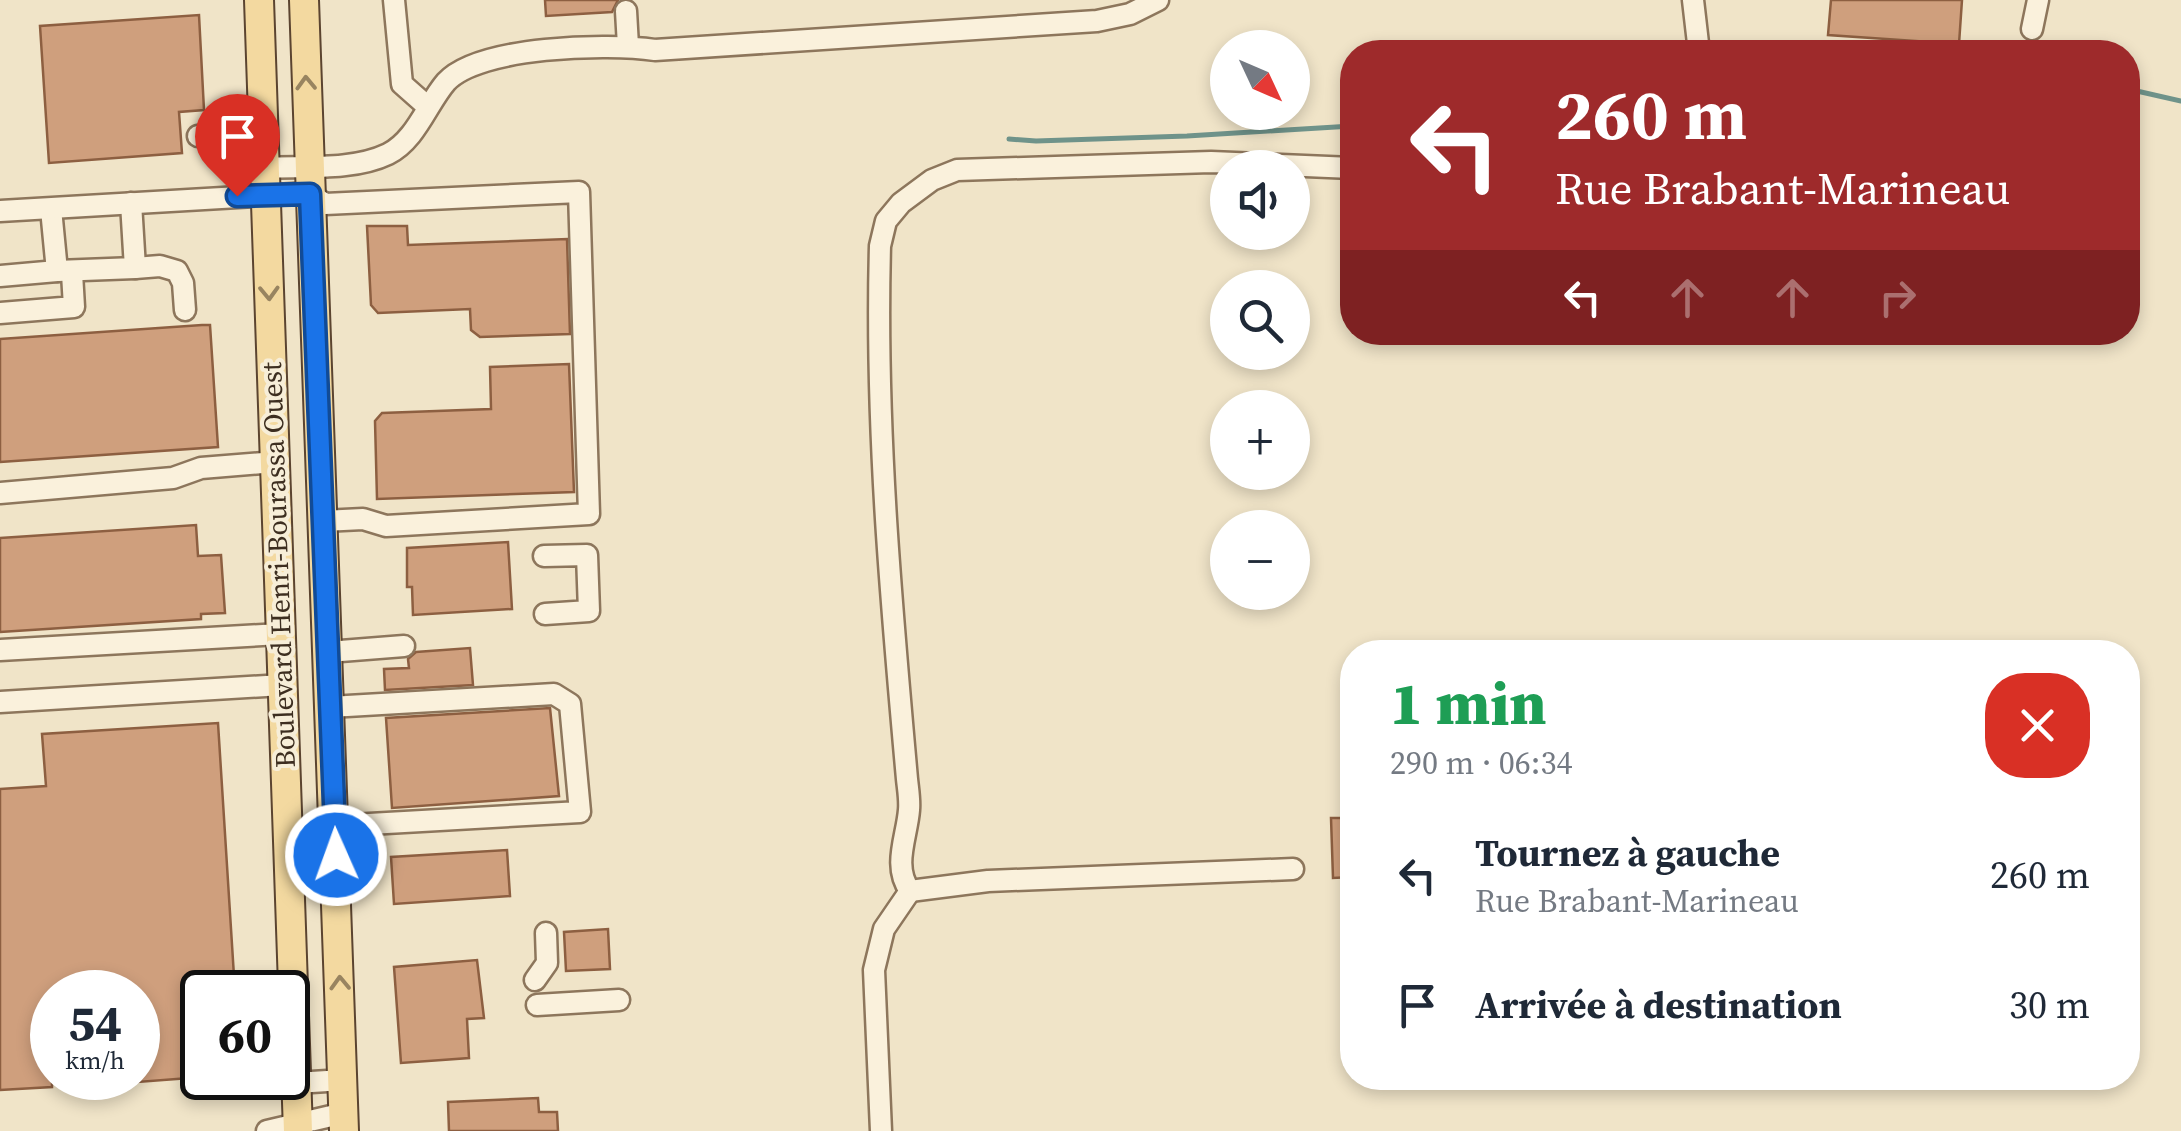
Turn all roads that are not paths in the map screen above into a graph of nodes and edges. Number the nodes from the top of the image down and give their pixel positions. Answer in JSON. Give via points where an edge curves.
{"nodes":[{"id":1,"x":260,"y":0,"type":"edge"},
{"id":2,"x":304,"y":0,"type":"edge"},
{"id":3,"x":394,"y":0,"type":"edge"},
{"id":4,"x":1158,"y":0,"type":"edge"},
{"id":5,"x":1693,"y":0,"type":"edge"},
{"id":6,"x":2038,"y":0,"type":"edge"},
{"id":7,"x":626,"y":11,"type":"dead end"},
{"id":8,"x":2032,"y":28,"type":"dead end"},
{"id":9,"x":1698,"y":40,"type":"edge"},
{"id":10,"x":628,"y":46,"type":"junction"},
{"id":11,"x":428,"y":107,"type":"junction"},
{"id":12,"x":224,"y":134,"type":"dead end"},
{"id":13,"x":198,"y":136,"type":"dead end"},
{"id":14,"x":1340,"y":167,"type":"edge"},
{"id":15,"x":309,"y":179,"type":"junction"},
{"id":16,"x":266,"y":182,"type":"junction"},
{"id":17,"x":131,"y":203,"type":"junction"},
{"id":18,"x":51,"y":208,"type":"junction"},
{"id":19,"x":0,"y":211,"type":"edge"},
{"id":20,"x":135,"y":268,"type":"junction"},
{"id":21,"x":65,"y":272,"type":"junction"},
{"id":22,"x":0,"y":276,"type":"edge"},
{"id":23,"x":185,"y":310,"type":"dead end"},
{"id":24,"x":0,"y":313,"type":"edge"},
{"id":25,"x":274,"y":462,"type":"junction"},
{"id":26,"x":0,"y":493,"type":"edge"},
{"id":27,"x":323,"y":521,"type":"junction"},
{"id":28,"x":544,"y":556,"type":"dead end"},
{"id":29,"x":546,"y":614,"type":"dead end"},
{"id":30,"x":280,"y":634,"type":"junction"},
{"id":31,"x":404,"y":646,"type":"dead end"},
{"id":32,"x":0,"y":650,"type":"edge"},
{"id":33,"x":328,"y":652,"type":"junction"},
{"id":34,"x":282,"y":685,"type":"junction"},
{"id":35,"x":0,"y":702,"type":"edge"},
{"id":36,"x":330,"y":707,"type":"junction"},
{"id":37,"x":334,"y":826,"type":"junction"},
{"id":38,"x":1293,"y":869,"type":"dead end"},
{"id":39,"x":910,"y":890,"type":"junction"},
{"id":40,"x":552,"y":947,"type":"dead end"},
{"id":41,"x":292,"y":970,"type":"edge"},
{"id":42,"x":535,"y":980,"type":"dead end"},
{"id":43,"x":618,"y":1000,"type":"dead end"},
{"id":44,"x":538,"y":1006,"type":"dead end"},
{"id":45,"x":343,"y":1080,"type":"junction"},
{"id":46,"x":310,"y":1082,"type":"edge"},
{"id":47,"x":297,"y":1100,"type":"edge"},
{"id":48,"x":344,"y":1122,"type":"edge"},
{"id":49,"x":298,"y":1128,"type":"edge"},
{"id":50,"x":267,"y":1131,"type":"edge"},
{"id":51,"x":881,"y":1131,"type":"edge"}],
"edges":[{"from":1,"to":16,"type":"main road","name":"Boulevard Henri-Bourassa Ouest"},
{"from":15,"to":2,"type":"main road","name":"Boulevard Henri-Bourassa Ouest","one_way":true},
{"from":3,"to":11,"type":"street","via":[[402,84]]},
{"from":4,"to":10,"type":"street","via":[[1094,21],[655,50]]},
{"from":5,"to":9,"type":"street"},
{"from":6,"to":8,"type":"street"},
{"from":7,"to":10,"type":"street"},
{"from":10,"to":11,"type":"street","via":[[480,60],[450,78]]},
{"from":11,"to":15,"type":"street","via":[[390,153]]},
{"from":12,"to":13,"type":"street"},
{"from":14,"to":39,"type":"street","via":[[1210,162],[957,170],[915,191],[886,221],[880,246],[880,449],[910,808],[900,860]]},
{"from":15,"to":16,"type":"street"},
{"from":15,"to":27,"type":"main road","name":"Boulevard Henri-Bourassa Ouest"},
{"from":15,"to":27,"type":"street","via":[[325,204],[579,192],[589,514],[386,526],[363,519]]},
{"from":16,"to":17,"type":"street"},
{"from":16,"to":25,"type":"main road","name":"Boulevard Henri-Bourassa Ouest","one_way":true},
{"from":17,"to":18,"type":"street"},
{"from":17,"to":20,"type":"street"},
{"from":18,"to":19,"type":"street"},
{"from":18,"to":21,"type":"street"},
{"from":20,"to":21,"type":"street"},
{"from":20,"to":23,"type":"street","via":[[177,271]]},
{"from":21,"to":22,"type":"street"},
{"from":21,"to":24,"type":"street","via":[[74,307]]},
{"from":25,"to":26,"type":"street"},
{"from":25,"to":30,"type":"main road","name":"Boulevard Henri-Bourassa Ouest"},
{"from":27,"to":33,"type":"main road","name":"Boulevard Henri-Bourassa Ouest"},
{"from":28,"to":29,"type":"street","via":[[587,554],[589,612]]},
{"from":30,"to":32,"type":"street"},
{"from":30,"to":34,"type":"main road","name":"Boulevard Henri-Bourassa Ouest"},
{"from":31,"to":33,"type":"street"},
{"from":33,"to":36,"type":"main road","name":"Boulevard Henri-Bourassa Ouest"},
{"from":34,"to":35,"type":"street"},
{"from":34,"to":41,"type":"main road","name":"Boulevard Henri-Bourassa Ouest"},
{"from":36,"to":37,"type":"main road","name":"Boulevard Henri-Bourassa Ouest"},
{"from":36,"to":37,"type":"street","via":[[554,694],[570,704],[580,812]]},
{"from":45,"to":37,"type":"main road","name":"Boulevard Henri-Bourassa Ouest","one_way":true},
{"from":38,"to":39,"type":"street"},
{"from":39,"to":51,"type":"street","via":[[884,929],[874,970]]},
{"from":40,"to":42,"type":"street"},
{"from":43,"to":44,"type":"street"},
{"from":45,"to":46,"type":"street"},
{"from":45,"to":48,"type":"main road","name":"Boulevard Henri-Bourassa Ouest"},
{"from":47,"to":49,"type":"main road","name":"Boulevard Henri-Bourassa Ouest"},
{"from":48,"to":49,"type":"street"},
{"from":49,"to":50,"type":"street"}]}
